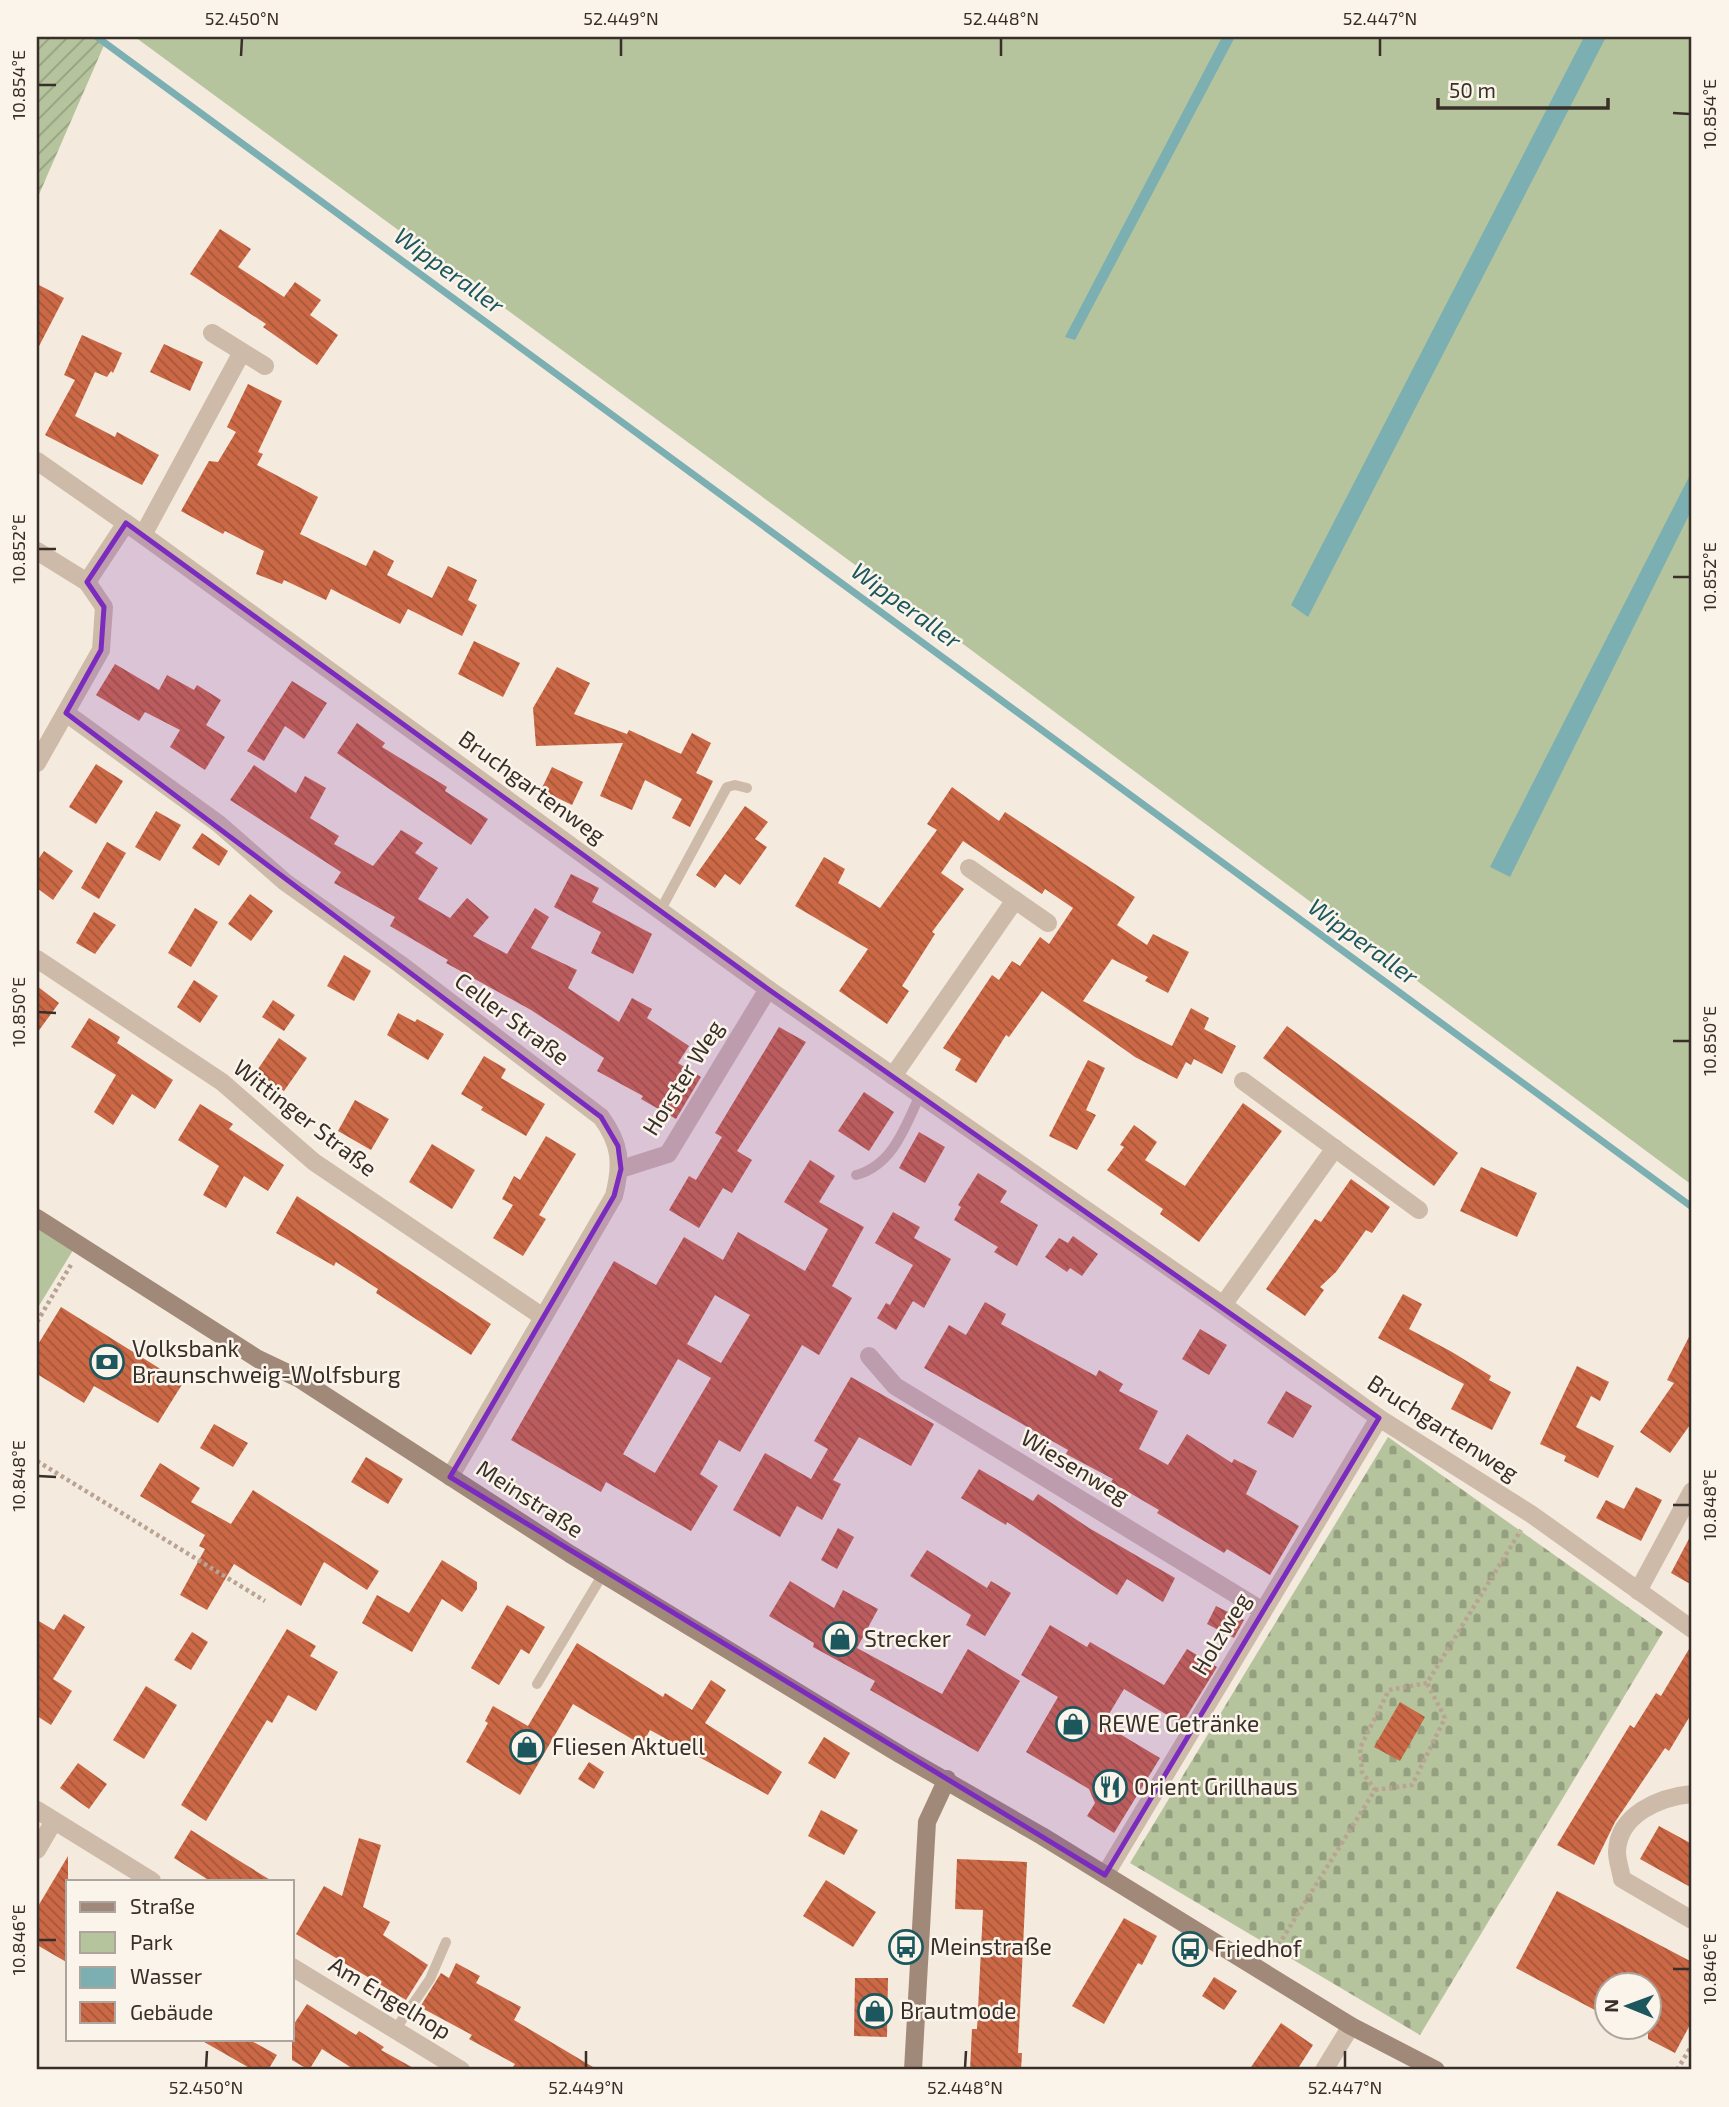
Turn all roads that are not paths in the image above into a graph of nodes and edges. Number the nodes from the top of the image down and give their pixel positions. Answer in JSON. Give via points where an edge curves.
{"nodes":[{"id":1,"x":212,"y":333,"type":"dead end"},
{"id":2,"x":242,"y":352,"type":"junction"},
{"id":3,"x":265,"y":366,"type":"dead end"},
{"id":4,"x":37,"y":461,"type":"edge"},
{"id":5,"x":126,"y":523,"type":"junction"},
{"id":6,"x":144,"y":535,"type":"junction"},
{"id":7,"x":37,"y":551,"type":"edge"},
{"id":8,"x":87,"y":582,"type":"junction"},
{"id":9,"x":66,"y":713,"type":"junction"},
{"id":10,"x":37,"y":763,"type":"edge"},
{"id":11,"x":747,"y":789,"type":"dead end"},
{"id":12,"x":969,"y":868,"type":"dead end"},
{"id":13,"x":1015,"y":900,"type":"junction"},
{"id":14,"x":660,"y":911,"type":"junction"},
{"id":15,"x":1048,"y":923,"type":"dead end"},
{"id":16,"x":37,"y":958,"type":"edge"},
{"id":17,"x":768,"y":989,"type":"junction"},
{"id":18,"x":893,"y":1076,"type":"junction"},
{"id":19,"x":1243,"y":1081,"type":"dead end"},
{"id":20,"x":920,"y":1095,"type":"junction"},
{"id":21,"x":1335,"y":1148,"type":"junction"},
{"id":22,"x":621,"y":1169,"type":"junction"},
{"id":23,"x":856,"y":1175,"type":"dead end"},
{"id":24,"x":1419,"y":1210,"type":"dead end"},
{"id":25,"x":37,"y":1218,"type":"edge"},
{"id":26,"x":1223,"y":1305,"type":"junction"},
{"id":27,"x":543,"y":1317,"type":"junction"},
{"id":28,"x":869,"y":1356,"type":"dead end"},
{"id":29,"x":1379,"y":1418,"type":"junction"},
{"id":30,"x":450,"y":1477,"type":"junction"},
{"id":31,"x":1692,"y":1491,"type":"edge"},
{"id":32,"x":603,"y":1574,"type":"junction"},
{"id":33,"x":1637,"y":1591,"type":"junction"},
{"id":34,"x":1263,"y":1611,"type":"junction"},
{"id":35,"x":1692,"y":1629,"type":"edge"},
{"id":36,"x":537,"y":1684,"type":"dead end"},
{"id":37,"x":947,"y":1779,"type":"junction"},
{"id":38,"x":1692,"y":1794,"type":"edge"},
{"id":39,"x":37,"y":1810,"type":"edge"},
{"id":40,"x":54,"y":1821,"type":"junction"},
{"id":41,"x":37,"y":1850,"type":"edge"},
{"id":42,"x":1105,"y":1875,"type":"junction"},
{"id":43,"x":150,"y":1880,"type":"edge"},
{"id":44,"x":1692,"y":1920,"type":"edge"},
{"id":45,"x":446,"y":1942,"type":"dead end"},
{"id":46,"x":294,"y":1968,"type":"edge"},
{"id":47,"x":1351,"y":2026,"type":"junction"},
{"id":48,"x":395,"y":2029,"type":"junction"},
{"id":49,"x":461,"y":2070,"type":"edge"},
{"id":50,"x":913,"y":2070,"type":"edge"},
{"id":51,"x":1324,"y":2070,"type":"edge"},
{"id":52,"x":1436,"y":2070,"type":"edge"}],
"edges":[{"from":1,"to":2,"type":"street"},
{"from":2,"to":3,"type":"street"},
{"from":2,"to":6,"type":"street"},
{"from":4,"to":5,"type":"street","name":"Bruchgartenweg"},
{"from":5,"to":6,"type":"street","name":"Bruchgartenweg"},
{"from":5,"to":8,"type":"street"},
{"from":6,"to":14,"type":"street","name":"Bruchgartenweg"},
{"from":7,"to":8,"type":"street"},
{"from":8,"to":9,"type":"street","via":[[104,607],[101,650]]},
{"from":9,"to":10,"type":"street"},
{"from":9,"to":22,"type":"street","name":"Celler Straße","via":[[219,824],[285,881],[601,1117],[618,1146]]},
{"from":11,"to":14,"type":"lane","via":[[727,787]]},
{"from":12,"to":13,"type":"street"},
{"from":13,"to":15,"type":"street"},
{"from":13,"to":18,"type":"street"},
{"from":14,"to":17,"type":"street","name":"Bruchgartenweg"},
{"from":16,"to":27,"type":"street","name":"Wittinger Straße","via":[[222,1082],[314,1162]]},
{"from":17,"to":18,"type":"street","name":"Bruchgartenweg"},
{"from":17,"to":22,"type":"street","name":"Horster Weg","via":[[668,1154]]},
{"from":18,"to":20,"type":"street","name":"Bruchgartenweg"},
{"from":19,"to":21,"type":"street"},
{"from":20,"to":23,"type":"lane","via":[[883,1163]]},
{"from":20,"to":26,"type":"street","name":"Bruchgartenweg"},
{"from":21,"to":24,"type":"street"},
{"from":21,"to":26,"type":"street"},
{"from":22,"to":27,"type":"street","via":[[614,1196]]},
{"from":25,"to":30,"type":"street","name":"Meinstraße","via":[[138,1286],[258,1360],[298,1378]]},
{"from":26,"to":29,"type":"street","name":"Bruchgartenweg"},
{"from":27,"to":30,"type":"street"},
{"from":28,"to":34,"type":"street","name":"Wiesenweg","via":[[895,1386]]},
{"from":29,"to":33,"type":"street","name":"Bruchgartenweg","via":[[1531,1514]]},
{"from":29,"to":34,"type":"street","name":"Holzweg"},
{"from":30,"to":32,"type":"street","name":"Meinstraße"},
{"from":31,"to":33,"type":"street"},
{"from":32,"to":36,"type":"lane"},
{"from":32,"to":37,"type":"street","name":"Meinstraße"},
{"from":33,"to":35,"type":"street","name":"Bruchgartenweg"},
{"from":34,"to":42,"type":"street","name":"Holzweg"},
{"from":37,"to":42,"type":"street","name":"Meinstraße"},
{"from":37,"to":50,"type":"street","via":[[927,1822]]},
{"from":38,"to":44,"type":"street","via":[[1667,1796],[1639,1812],[1621,1831],[1617,1853],[1622,1879]]},
{"from":39,"to":40,"type":"street"},
{"from":40,"to":41,"type":"street"},
{"from":40,"to":43,"type":"street"},
{"from":42,"to":47,"type":"street","name":"Meinstraße"},
{"from":45,"to":48,"type":"lane","via":[[430,1979]]},
{"from":46,"to":48,"type":"street","name":"Am Engelhop"},
{"from":47,"to":51,"type":"street"},
{"from":47,"to":52,"type":"street","name":"Meinstraße"},
{"from":48,"to":49,"type":"street","name":"Am Engelhop"}]}
